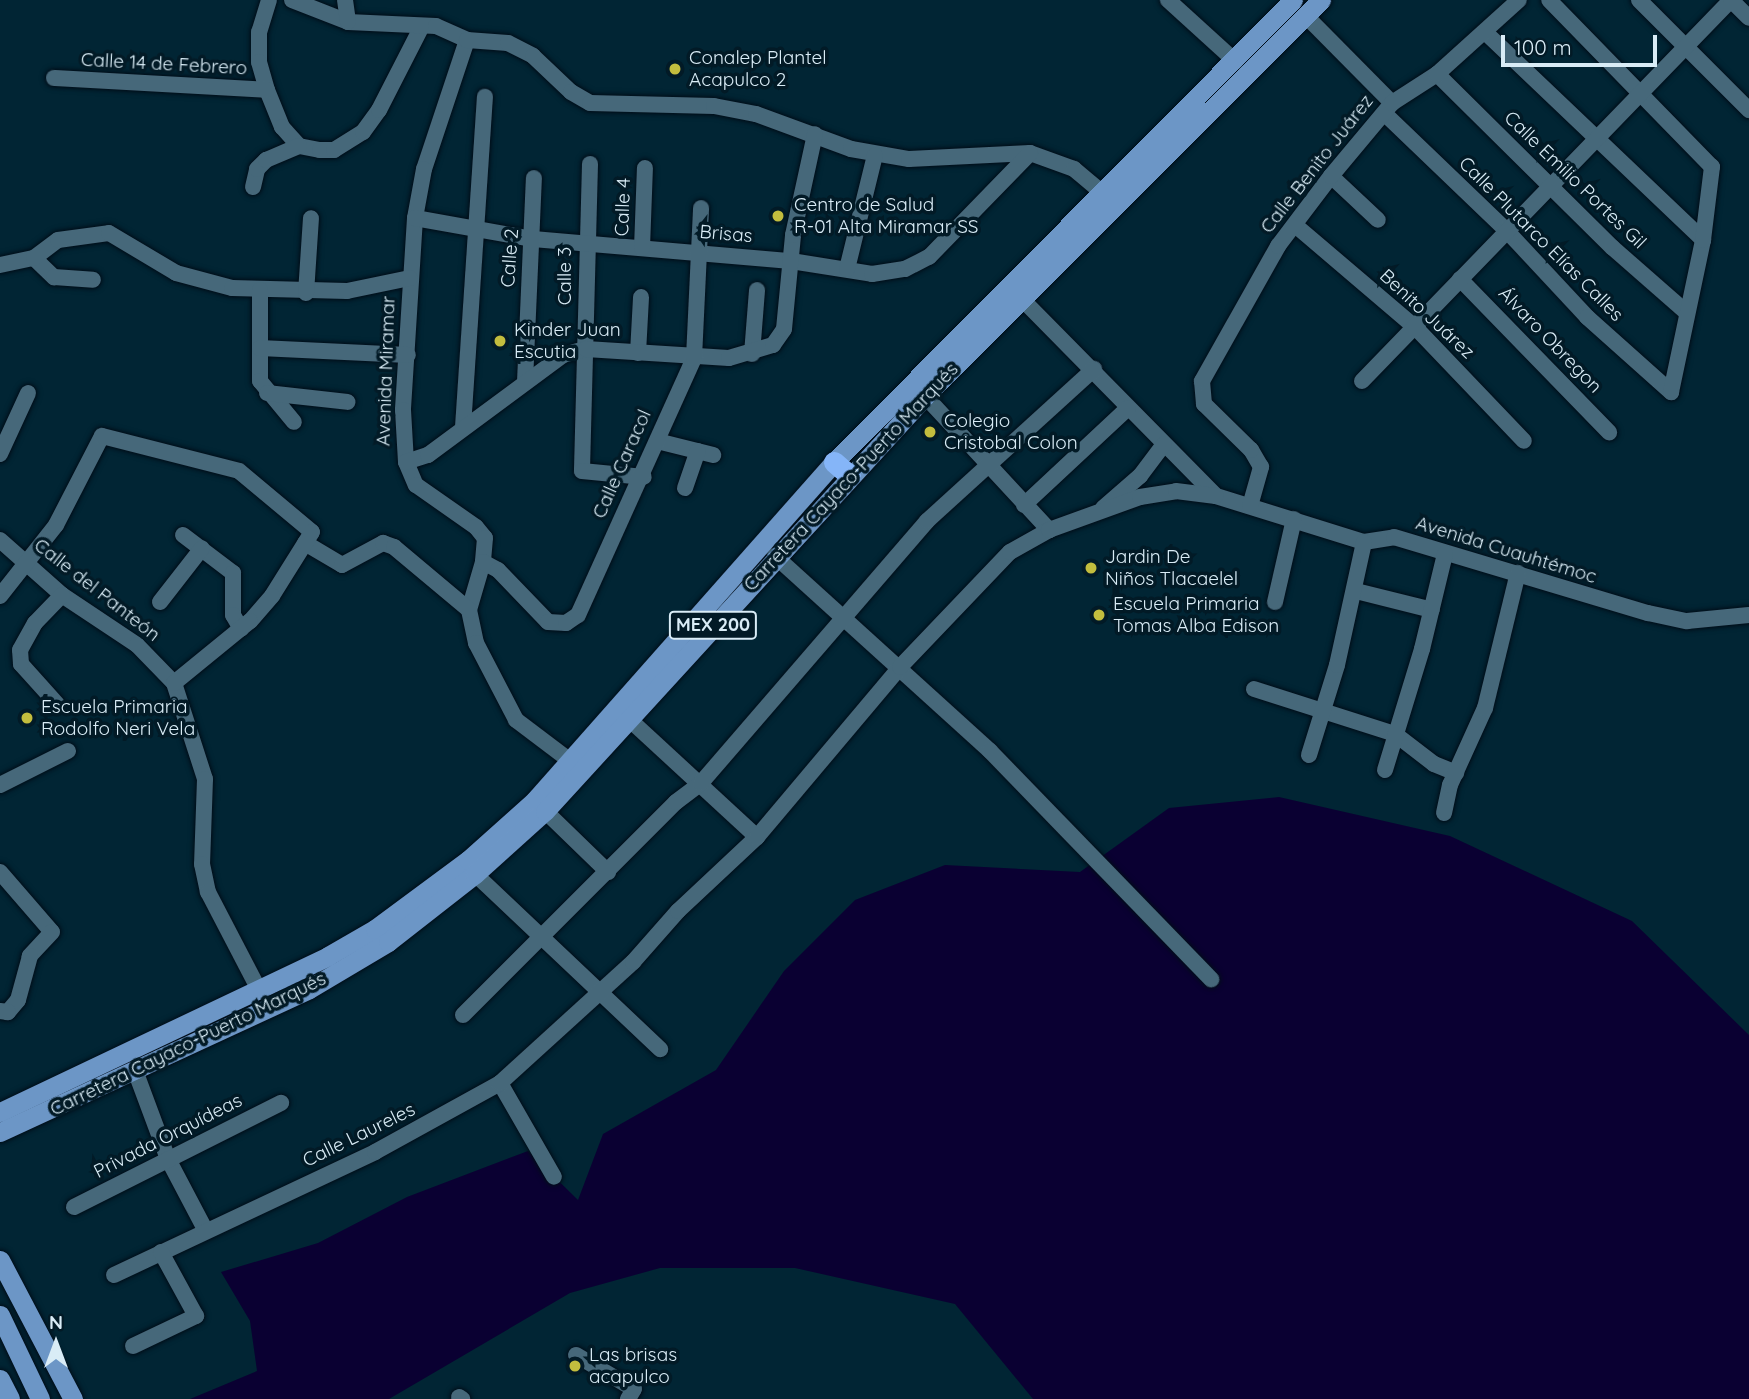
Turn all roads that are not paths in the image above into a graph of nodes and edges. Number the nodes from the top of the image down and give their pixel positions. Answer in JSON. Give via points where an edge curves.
{"nodes":[{"id":1,"x":269,"y":0,"type":"edge"},
{"id":2,"x":292,"y":0,"type":"edge"},
{"id":3,"x":345,"y":0,"type":"edge"},
{"id":4,"x":1168,"y":0,"type":"edge"},
{"id":5,"x":1321,"y":0,"type":"edge"},
{"id":6,"x":1519,"y":0,"type":"edge"},
{"id":7,"x":1549,"y":0,"type":"edge"},
{"id":8,"x":1639,"y":0,"type":"edge"},
{"id":9,"x":1731,"y":0,"type":"edge"},
{"id":10,"x":1299,"y":8,"type":"edge"},
{"id":11,"x":1749,"y":18,"type":"edge"},
{"id":12,"x":348,"y":22,"type":"junction"},
{"id":13,"x":422,"y":26,"type":"junction"},
{"id":14,"x":1486,"y":33,"type":"junction"},
{"id":15,"x":467,"y":40,"type":"junction"},
{"id":16,"x":1686,"y":47,"type":"junction"},
{"id":17,"x":1235,"y":61,"type":"junction"},
{"id":18,"x":1437,"y":74,"type":"junction"},
{"id":19,"x":54,"y":78,"type":"dead end"},
{"id":20,"x":267,"y":90,"type":"junction"},
{"id":21,"x":1641,"y":91,"type":"junction"},
{"id":22,"x":485,"y":96,"type":"dead end"},
{"id":23,"x":1388,"y":108,"type":"junction"},
{"id":24,"x":1749,"y":110,"type":"edge"},
{"id":25,"x":815,"y":134,"type":"junction"},
{"id":26,"x":1594,"y":137,"type":"junction"},
{"id":27,"x":299,"y":146,"type":"junction"},
{"id":28,"x":1030,"y":153,"type":"junction"},
{"id":29,"x":876,"y":155,"type":"junction"},
{"id":30,"x":590,"y":164,"type":"dead end"},
{"id":31,"x":645,"y":168,"type":"dead end"},
{"id":32,"x":1331,"y":176,"type":"junction"},
{"id":33,"x":534,"y":178,"type":"dead end"},
{"id":34,"x":253,"y":187,"type":"dead end"},
{"id":35,"x":1550,"y":187,"type":"junction"},
{"id":36,"x":1101,"y":192,"type":"junction"},
{"id":37,"x":701,"y":208,"type":"dead end"},
{"id":38,"x":311,"y":218,"type":"dead end"},
{"id":39,"x":415,"y":218,"type":"junction"},
{"id":40,"x":1378,"y":220,"type":"dead end"},
{"id":41,"x":1295,"y":225,"type":"junction"},
{"id":42,"x":477,"y":229,"type":"junction"},
{"id":43,"x":1506,"y":230,"type":"junction"},
{"id":44,"x":533,"y":239,"type":"junction"},
{"id":45,"x":1703,"y":240,"type":"junction"},
{"id":46,"x":586,"y":243,"type":"junction"},
{"id":47,"x":642,"y":248,"type":"junction"},
{"id":48,"x":698,"y":253,"type":"junction"},
{"id":49,"x":34,"y":258,"type":"junction"},
{"id":50,"x":792,"y":261,"type":"junction"},
{"id":51,"x":0,"y":265,"type":"edge"},
{"id":52,"x":847,"y":269,"type":"junction"},
{"id":53,"x":410,"y":278,"type":"junction"},
{"id":54,"x":1460,"y":279,"type":"junction"},
{"id":55,"x":93,"y":280,"type":"dead end"},
{"id":56,"x":260,"y":290,"type":"junction"},
{"id":57,"x":757,"y":290,"type":"dead end"},
{"id":58,"x":1016,"y":292,"type":"junction"},
{"id":59,"x":306,"y":293,"type":"junction"},
{"id":60,"x":641,"y":297,"type":"dead end"},
{"id":61,"x":1686,"y":312,"type":"junction"},
{"id":62,"x":1416,"y":328,"type":"junction"},
{"id":63,"x":260,"y":348,"type":"junction"},
{"id":64,"x":586,"y":349,"type":"junction"},
{"id":65,"x":638,"y":353,"type":"junction"},
{"id":66,"x":752,"y":354,"type":"junction"},
{"id":67,"x":408,"y":355,"type":"junction"},
{"id":68,"x":694,"y":358,"type":"junction"},
{"id":69,"x":1094,"y":369,"type":"junction"},
{"id":70,"x":1362,"y":381,"type":"dead end"},
{"id":71,"x":524,"y":382,"type":"junction"},
{"id":72,"x":28,"y":393,"type":"dead end"},
{"id":73,"x":267,"y":393,"type":"junction"},
{"id":74,"x":925,"y":396,"type":"junction"},
{"id":75,"x":348,"y":402,"type":"dead end"},
{"id":76,"x":1128,"y":408,"type":"junction"},
{"id":77,"x":294,"y":422,"type":"dead end"},
{"id":78,"x":463,"y":427,"type":"junction"},
{"id":79,"x":1609,"y":432,"type":"dead end"},
{"id":80,"x":657,"y":441,"type":"junction"},
{"id":81,"x":1524,"y":441,"type":"dead end"},
{"id":82,"x":1164,"y":444,"type":"junction"},
{"id":83,"x":0,"y":454,"type":"edge"},
{"id":84,"x":405,"y":462,"type":"junction"},
{"id":85,"x":987,"y":463,"type":"junction"},
{"id":86,"x":842,"y":469,"type":"junction"},
{"id":87,"x":643,"y":477,"type":"junction"},
{"id":88,"x":685,"y":488,"type":"dead end"},
{"id":89,"x":1216,"y":496,"type":"junction"},
{"id":90,"x":1024,"y":505,"type":"junction"},
{"id":91,"x":1250,"y":506,"type":"junction"},
{"id":92,"x":1096,"y":514,"type":"junction"},
{"id":93,"x":1294,"y":519,"type":"junction"},
{"id":94,"x":1049,"y":530,"type":"junction"},
{"id":95,"x":183,"y":535,"type":"dead end"},
{"id":96,"x":308,"y":538,"type":"junction"},
{"id":97,"x":0,"y":541,"type":"edge"},
{"id":98,"x":1364,"y":542,"type":"junction"},
{"id":99,"x":202,"y":548,"type":"junction"},
{"id":100,"x":1445,"y":554,"type":"junction"},
{"id":101,"x":775,"y":556,"type":"junction"},
{"id":102,"x":483,"y":562,"type":"junction"},
{"id":103,"x":26,"y":564,"type":"junction"},
{"id":104,"x":1518,"y":573,"type":"junction"},
{"id":105,"x":1356,"y":592,"type":"junction"},
{"id":106,"x":62,"y":595,"type":"junction"},
{"id":107,"x":0,"y":596,"type":"edge"},
{"id":108,"x":160,"y":602,"type":"dead end"},
{"id":109,"x":1275,"y":602,"type":"dead end"},
{"id":110,"x":469,"y":610,"type":"junction"},
{"id":111,"x":1432,"y":610,"type":"junction"},
{"id":112,"x":843,"y":615,"type":"junction"},
{"id":113,"x":1749,"y":615,"type":"edge"},
{"id":114,"x":241,"y":629,"type":"junction"},
{"id":115,"x":900,"y":667,"type":"junction"},
{"id":116,"x":174,"y":683,"type":"junction"},
{"id":117,"x":1254,"y":689,"type":"dead end"},
{"id":118,"x":57,"y":704,"type":"dead end"},
{"id":119,"x":1323,"y":709,"type":"junction"},
{"id":120,"x":629,"y":719,"type":"junction"},
{"id":121,"x":1395,"y":734,"type":"junction"},
{"id":122,"x":68,"y":751,"type":"dead end"},
{"id":123,"x":1309,"y":755,"type":"dead end"},
{"id":124,"x":569,"y":760,"type":"junction"},
{"id":125,"x":1385,"y":770,"type":"dead end"},
{"id":126,"x":1456,"y":773,"type":"junction"},
{"id":127,"x":701,"y":783,"type":"junction"},
{"id":128,"x":0,"y":785,"type":"edge"},
{"id":129,"x":545,"y":811,"type":"junction"},
{"id":130,"x":1444,"y":813,"type":"dead end"},
{"id":131,"x":757,"y":837,"type":"junction"},
{"id":132,"x":0,"y":872,"type":"edge"},
{"id":133,"x":608,"y":872,"type":"junction"},
{"id":134,"x":475,"y":874,"type":"junction"},
{"id":135,"x":542,"y":940,"type":"junction"},
{"id":136,"x":328,"y":956,"type":"junction"},
{"id":137,"x":1211,"y":979,"type":"dead end"},
{"id":138,"x":259,"y":990,"type":"junction"},
{"id":139,"x":596,"y":992,"type":"junction"},
{"id":140,"x":0,"y":1011,"type":"edge"},
{"id":141,"x":463,"y":1015,"type":"dead end"},
{"id":142,"x":660,"y":1049,"type":"dead end"},
{"id":143,"x":135,"y":1068,"type":"junction"},
{"id":144,"x":500,"y":1083,"type":"junction"},
{"id":145,"x":282,"y":1102,"type":"dead end"},
{"id":146,"x":0,"y":1112,"type":"edge"},
{"id":147,"x":5,"y":1129,"type":"edge"},
{"id":148,"x":0,"y":1140,"type":"edge"},
{"id":149,"x":168,"y":1159,"type":"junction"},
{"id":150,"x":554,"y":1177,"type":"dead end"},
{"id":151,"x":75,"y":1207,"type":"dead end"},
{"id":152,"x":206,"y":1231,"type":"junction"},
{"id":153,"x":161,"y":1252,"type":"junction"},
{"id":154,"x":0,"y":1260,"type":"edge"},
{"id":155,"x":114,"y":1275,"type":"dead end"},
{"id":156,"x":0,"y":1279,"type":"edge"},
{"id":157,"x":0,"y":1315,"type":"edge"},
{"id":158,"x":0,"y":1335,"type":"edge"},
{"id":159,"x":133,"y":1346,"type":"dead end"},
{"id":160,"x":576,"y":1355,"type":"dead end"},
{"id":161,"x":0,"y":1379,"type":"edge"},
{"id":162,"x":631,"y":1394,"type":"edge"},
{"id":163,"x":10,"y":1399,"type":"edge"},
{"id":164,"x":30,"y":1399,"type":"edge"},
{"id":165,"x":40,"y":1399,"type":"edge"},
{"id":166,"x":58,"y":1399,"type":"edge"},
{"id":167,"x":73,"y":1399,"type":"edge"}],
"edges":[{"from":1,"to":20,"type":"street","via":[[259,32],[259,62]]},
{"from":2,"to":12,"type":"street"},
{"from":3,"to":12,"type":"street"},
{"from":4,"to":17,"type":"street"},
{"from":5,"to":10,"type":"main road","name":"Carretera Cayaco-Puerto Marqués","number":"MEX 200"},
{"from":6,"to":14,"type":"street","name":"Calle Benito Juárez"},
{"from":7,"to":21,"type":"street"},
{"from":8,"to":16,"type":"street"},
{"from":9,"to":11,"type":"street"},
{"from":9,"to":16,"type":"street"},
{"from":10,"to":17,"type":"main road","name":"Carretera Cayaco-Puerto Marqués","number":"MEX 200"},
{"from":10,"to":23,"type":"street","name":"Calle Plutarco Elías Calles"},
{"from":10,"to":58,"type":"main road","name":"Carretera Cayaco-Puerto Marqués","number":"MEX 200"},
{"from":12,"to":13,"type":"street"},
{"from":13,"to":15,"type":"street","via":[[445,29]]},
{"from":13,"to":27,"type":"street","via":[[363,132],[334,150]]},
{"from":14,"to":18,"type":"street","name":"Calle Benito Juárez"},
{"from":14,"to":26,"type":"street"},
{"from":15,"to":25,"type":"street","via":[[508,43],[533,56],[570,92],[590,103],[714,106]]},
{"from":15,"to":39,"type":"street","name":"Avenida Miramar","via":[[424,169]]},
{"from":16,"to":21,"type":"street"},
{"from":16,"to":24,"type":"street"},
{"from":17,"to":36,"type":"main road","name":"Carretera Cayaco-Puerto Marqués","number":"MEX 200"},
{"from":18,"to":23,"type":"street","name":"Calle Benito Juárez"},
{"from":18,"to":35,"type":"street","name":"Calle Emilio Portes Gil"},
{"from":19,"to":20,"type":"street","name":"Calle 14 de Febrero"},
{"from":20,"to":27,"type":"street","name":"Calle 14 de Febrero","via":[[282,127]]},
{"from":21,"to":26,"type":"street"},
{"from":21,"to":45,"type":"street","via":[[1712,167]]},
{"from":22,"to":42,"type":"street"},
{"from":23,"to":32,"type":"street","name":"Calle Benito Juárez"},
{"from":23,"to":43,"type":"street","name":"Calle Plutarco Elías Calles"},
{"from":25,"to":29,"type":"street"},
{"from":25,"to":50,"type":"street"},
{"from":26,"to":35,"type":"street"},
{"from":26,"to":45,"type":"street"},
{"from":27,"to":34,"type":"street","via":[[266,160],[257,169]]},
{"from":28,"to":29,"type":"street","via":[[909,159]]},
{"from":28,"to":36,"type":"street","via":[[1073,169]]},
{"from":28,"to":52,"type":"street","name":"Brisas","via":[[929,257],[872,274]]},
{"from":29,"to":52,"type":"street"},
{"from":30,"to":46,"type":"street","name":"Calle 3"},
{"from":31,"to":47,"type":"street","name":"Calle 4"},
{"from":32,"to":40,"type":"street"},
{"from":32,"to":41,"type":"street","name":"Calle Benito Juárez"},
{"from":33,"to":44,"type":"street","name":"Calle 2"},
{"from":35,"to":43,"type":"street"},
{"from":35,"to":61,"type":"street","name":"Calle Emilio Portes Gil"},
{"from":36,"to":58,"type":"main road","name":"Carretera Cayaco-Puerto Marqués","number":"MEX 200"},
{"from":37,"to":48,"type":"street","name":"Calle Caracol"},
{"from":38,"to":59,"type":"street"},
{"from":39,"to":42,"type":"street","name":"Brisas"},
{"from":39,"to":53,"type":"street","name":"Avenida Miramar"},
{"from":41,"to":62,"type":"street","name":"Benito Juárez"},
{"from":41,"to":91,"type":"street","name":"Calle Benito Juárez","via":[[1278,246],[1202,381],[1200,396],[1261,467]]},
{"from":42,"to":44,"type":"street","name":"Brisas"},
{"from":42,"to":78,"type":"street"},
{"from":43,"to":54,"type":"street"},
{"from":43,"to":61,"type":"street","name":"Calle Plutarco Elías Calles","via":[[1587,317],[1671,392]]},
{"from":44,"to":46,"type":"street","name":"Brisas"},
{"from":44,"to":71,"type":"street","name":"Calle 2"},
{"from":45,"to":61,"type":"street"},
{"from":46,"to":47,"type":"street","name":"Brisas"},
{"from":46,"to":64,"type":"street","name":"Calle 3"},
{"from":47,"to":48,"type":"street","name":"Brisas"},
{"from":48,"to":50,"type":"street","name":"Brisas"},
{"from":48,"to":68,"type":"street","name":"Calle Caracol"},
{"from":49,"to":51,"type":"street"},
{"from":49,"to":55,"type":"street","via":[[54,277]]},
{"from":49,"to":56,"type":"street","via":[[58,240],[109,233],[176,273],[232,288]]},
{"from":50,"to":52,"type":"street","name":"Brisas"},
{"from":50,"to":66,"type":"street","via":[[784,329],[773,345]]},
{"from":53,"to":59,"type":"street","via":[[347,291]]},
{"from":53,"to":67,"type":"street","name":"Avenida Miramar"},
{"from":54,"to":62,"type":"street"},
{"from":54,"to":79,"type":"street","name":"Álvaro Obregon"},
{"from":56,"to":59,"type":"street"},
{"from":56,"to":63,"type":"street"},
{"from":57,"to":66,"type":"street"},
{"from":58,"to":69,"type":"street","name":"Avenida Cuauhtémoc"},
{"from":58,"to":74,"type":"main road","name":"Carretera Cayaco-Puerto Marqués","number":"MEX 200"},
{"from":58,"to":86,"type":"main road","name":"Carretera Cayaco-Puerto Marqués","number":"MEX 200"},
{"from":60,"to":65,"type":"street"},
{"from":62,"to":70,"type":"street"},
{"from":62,"to":81,"type":"street","name":"Benito Juárez"},
{"from":63,"to":67,"type":"street"},
{"from":63,"to":73,"type":"street","via":[[260,381]]},
{"from":64,"to":65,"type":"street"},
{"from":64,"to":71,"type":"street","via":[[563,355]]},
{"from":64,"to":87,"type":"street","name":"Calle 3","via":[[582,471]]},
{"from":65,"to":68,"type":"street"},
{"from":66,"to":68,"type":"street"},
{"from":67,"to":84,"type":"street","name":"Avenida Miramar","via":[[402,410]]},
{"from":68,"to":80,"type":"street","name":"Calle Caracol"},
{"from":69,"to":76,"type":"street","name":"Avenida Cuauhtémoc"},
{"from":69,"to":85,"type":"street"},
{"from":71,"to":78,"type":"street"},
{"from":72,"to":83,"type":"street"},
{"from":73,"to":75,"type":"street"},
{"from":73,"to":77,"type":"street"},
{"from":74,"to":85,"type":"street"},
{"from":74,"to":86,"type":"main road","name":"Carretera Cayaco-Puerto Marqués","number":"MEX 200"},
{"from":76,"to":82,"type":"street","name":"Avenida Cuauhtémoc"},
{"from":76,"to":90,"type":"street"},
{"from":78,"to":84,"type":"street","via":[[428,455]]},
{"from":80,"to":87,"type":"street","name":"Calle Caracol"},
{"from":80,"to":88,"type":"street","via":[[706,453]]},
{"from":82,"to":89,"type":"street","name":"Avenida Cuauhtémoc"},
{"from":82,"to":92,"type":"street","via":[[1140,476]]},
{"from":84,"to":102,"type":"street","name":"Avenida Miramar","via":[[416,485],[485,538]]},
{"from":85,"to":90,"type":"street"},
{"from":85,"to":112,"type":"street"},
{"from":86,"to":101,"type":"main road","name":"Carretera Cayaco-Puerto Marqués","number":"MEX 200"},
{"from":86,"to":124,"type":"main road","name":"Carretera Cayaco-Puerto Marqués","number":"MEX 200"},
{"from":87,"to":102,"type":"street","name":"Calle Caracol","via":[[578,615],[566,623],[548,622],[498,570]]},
{"from":89,"to":91,"type":"street","name":"Avenida Cuauhtémoc"},
{"from":89,"to":92,"type":"street","name":"Calle Laureles","via":[[1176,491],[1140,497]]},
{"from":90,"to":94,"type":"street"},
{"from":91,"to":93,"type":"street","name":"Avenida Cuauhtémoc"},
{"from":92,"to":94,"type":"street","name":"Calle Laureles"},
{"from":93,"to":98,"type":"street","name":"Avenida Cuauhtémoc"},
{"from":93,"to":109,"type":"street"},
{"from":94,"to":115,"type":"street","name":"Calle Laureles","via":[[1010,552]]},
{"from":95,"to":99,"type":"street"},
{"from":96,"to":103,"type":"street","via":[[239,471],[102,436],[56,525]]},
{"from":96,"to":110,"type":"street","via":[[342,565],[383,543],[394,547]]},
{"from":96,"to":114,"type":"street","via":[[272,596]]},
{"from":97,"to":103,"type":"street","name":"Calle del Panteón"},
{"from":98,"to":100,"type":"street","name":"Avenida Cuauhtémoc","via":[[1394,537]]},
{"from":98,"to":105,"type":"street"},
{"from":99,"to":108,"type":"street"},
{"from":99,"to":114,"type":"street","via":[[233,573],[233,615]]},
{"from":100,"to":104,"type":"street","name":"Avenida Cuauhtémoc"},
{"from":100,"to":111,"type":"street"},
{"from":101,"to":112,"type":"street"},
{"from":101,"to":120,"type":"main road","name":"Carretera Cayaco-Puerto Marqués","number":"MEX 200"},
{"from":102,"to":110,"type":"street","name":"Avenida Miramar"},
{"from":103,"to":106,"type":"street","name":"Calle del Panteón"},
{"from":103,"to":107,"type":"street"},
{"from":104,"to":113,"type":"street","name":"Avenida Cuauhtémoc","via":[[1585,598],[1687,621]]},
{"from":104,"to":126,"type":"street","via":[[1485,708]]},
{"from":105,"to":111,"type":"street"},
{"from":105,"to":119,"type":"street"},
{"from":106,"to":116,"type":"street","name":"Calle del Panteón","via":[[137,645]]},
{"from":106,"to":118,"type":"street","via":[[36,623],[20,650],[21,664]]},
{"from":110,"to":124,"type":"street","name":"Avenida Miramar","via":[[476,643],[506,706],[528,732]]},
{"from":111,"to":121,"type":"street"},
{"from":112,"to":115,"type":"street"},
{"from":112,"to":127,"type":"street"},
{"from":114,"to":116,"type":"street"},
{"from":115,"to":131,"type":"street","name":"Calle Laureles"},
{"from":115,"to":137,"type":"street","via":[[1059,820]]},
{"from":116,"to":138,"type":"street","name":"Calle del Panteón","via":[[205,779],[202,864],[208,892]]},
{"from":117,"to":119,"type":"street"},
{"from":119,"to":121,"type":"street"},
{"from":119,"to":123,"type":"street"},
{"from":120,"to":127,"type":"street"},
{"from":120,"to":129,"type":"main road","name":"Carretera Cayaco-Puerto Marqués","number":"MEX 200"},
{"from":121,"to":125,"type":"street"},
{"from":121,"to":126,"type":"street","via":[[1434,764]]},
{"from":122,"to":128,"type":"street"},
{"from":124,"to":136,"type":"main road","name":"Carretera Cayaco-Puerto Marqués","number":"MEX 200","via":[[535,800],[468,860],[375,929]]},
{"from":126,"to":130,"type":"street"},
{"from":127,"to":131,"type":"street"},
{"from":127,"to":133,"type":"street"},
{"from":129,"to":133,"type":"street"},
{"from":129,"to":134,"type":"main road","name":"Carretera Cayaco-Puerto Marqués","number":"MEX 200"},
{"from":131,"to":139,"type":"street","name":"Calle Laureles"},
{"from":132,"to":140,"type":"street","via":[[52,932],[30,956],[18,1000],[8,1012]]},
{"from":133,"to":135,"type":"street"},
{"from":134,"to":135,"type":"street"},
{"from":134,"to":143,"type":"main road","name":"Carretera Cayaco-Puerto Marqués","number":"MEX 200","via":[[388,942],[309,989]]},
{"from":135,"to":139,"type":"street"},
{"from":135,"to":141,"type":"street"},
{"from":136,"to":138,"type":"main road","name":"Carretera Cayaco-Puerto Marqués","number":"MEX 200"},
{"from":136,"to":143,"type":"main road","via":[[291,988]]},
{"from":138,"to":146,"type":"main road","name":"Carretera Cayaco-Puerto Marqués","number":"MEX 200"},
{"from":139,"to":142,"type":"street"},
{"from":139,"to":144,"type":"street","name":"Calle Laureles"},
{"from":143,"to":147,"type":"main road","name":"Carretera Cayaco-Puerto Marqués","number":"MEX 200"},
{"from":143,"to":149,"type":"street"},
{"from":144,"to":150,"type":"street"},
{"from":144,"to":152,"type":"street","name":"Calle Laureles","via":[[375,1152]]},
{"from":145,"to":149,"type":"street","name":"Privada Orquídeas"},
{"from":147,"to":148,"type":"main road"},
{"from":149,"to":151,"type":"street","name":"Privada Orquídeas"},
{"from":149,"to":152,"type":"street"},
{"from":152,"to":153,"type":"street","name":"Calle Laureles"},
{"from":153,"to":155,"type":"street","name":"Calle Laureles"},
{"from":153,"to":159,"type":"street","via":[[196,1316]]},
{"from":154,"to":167,"type":"main road"},
{"from":156,"to":166,"type":"main road"},
{"from":157,"to":165,"type":"main road"},
{"from":158,"to":164,"type":"main road"},
{"from":160,"to":162,"type":"street"},
{"from":161,"to":163,"type":"main road"}]}
